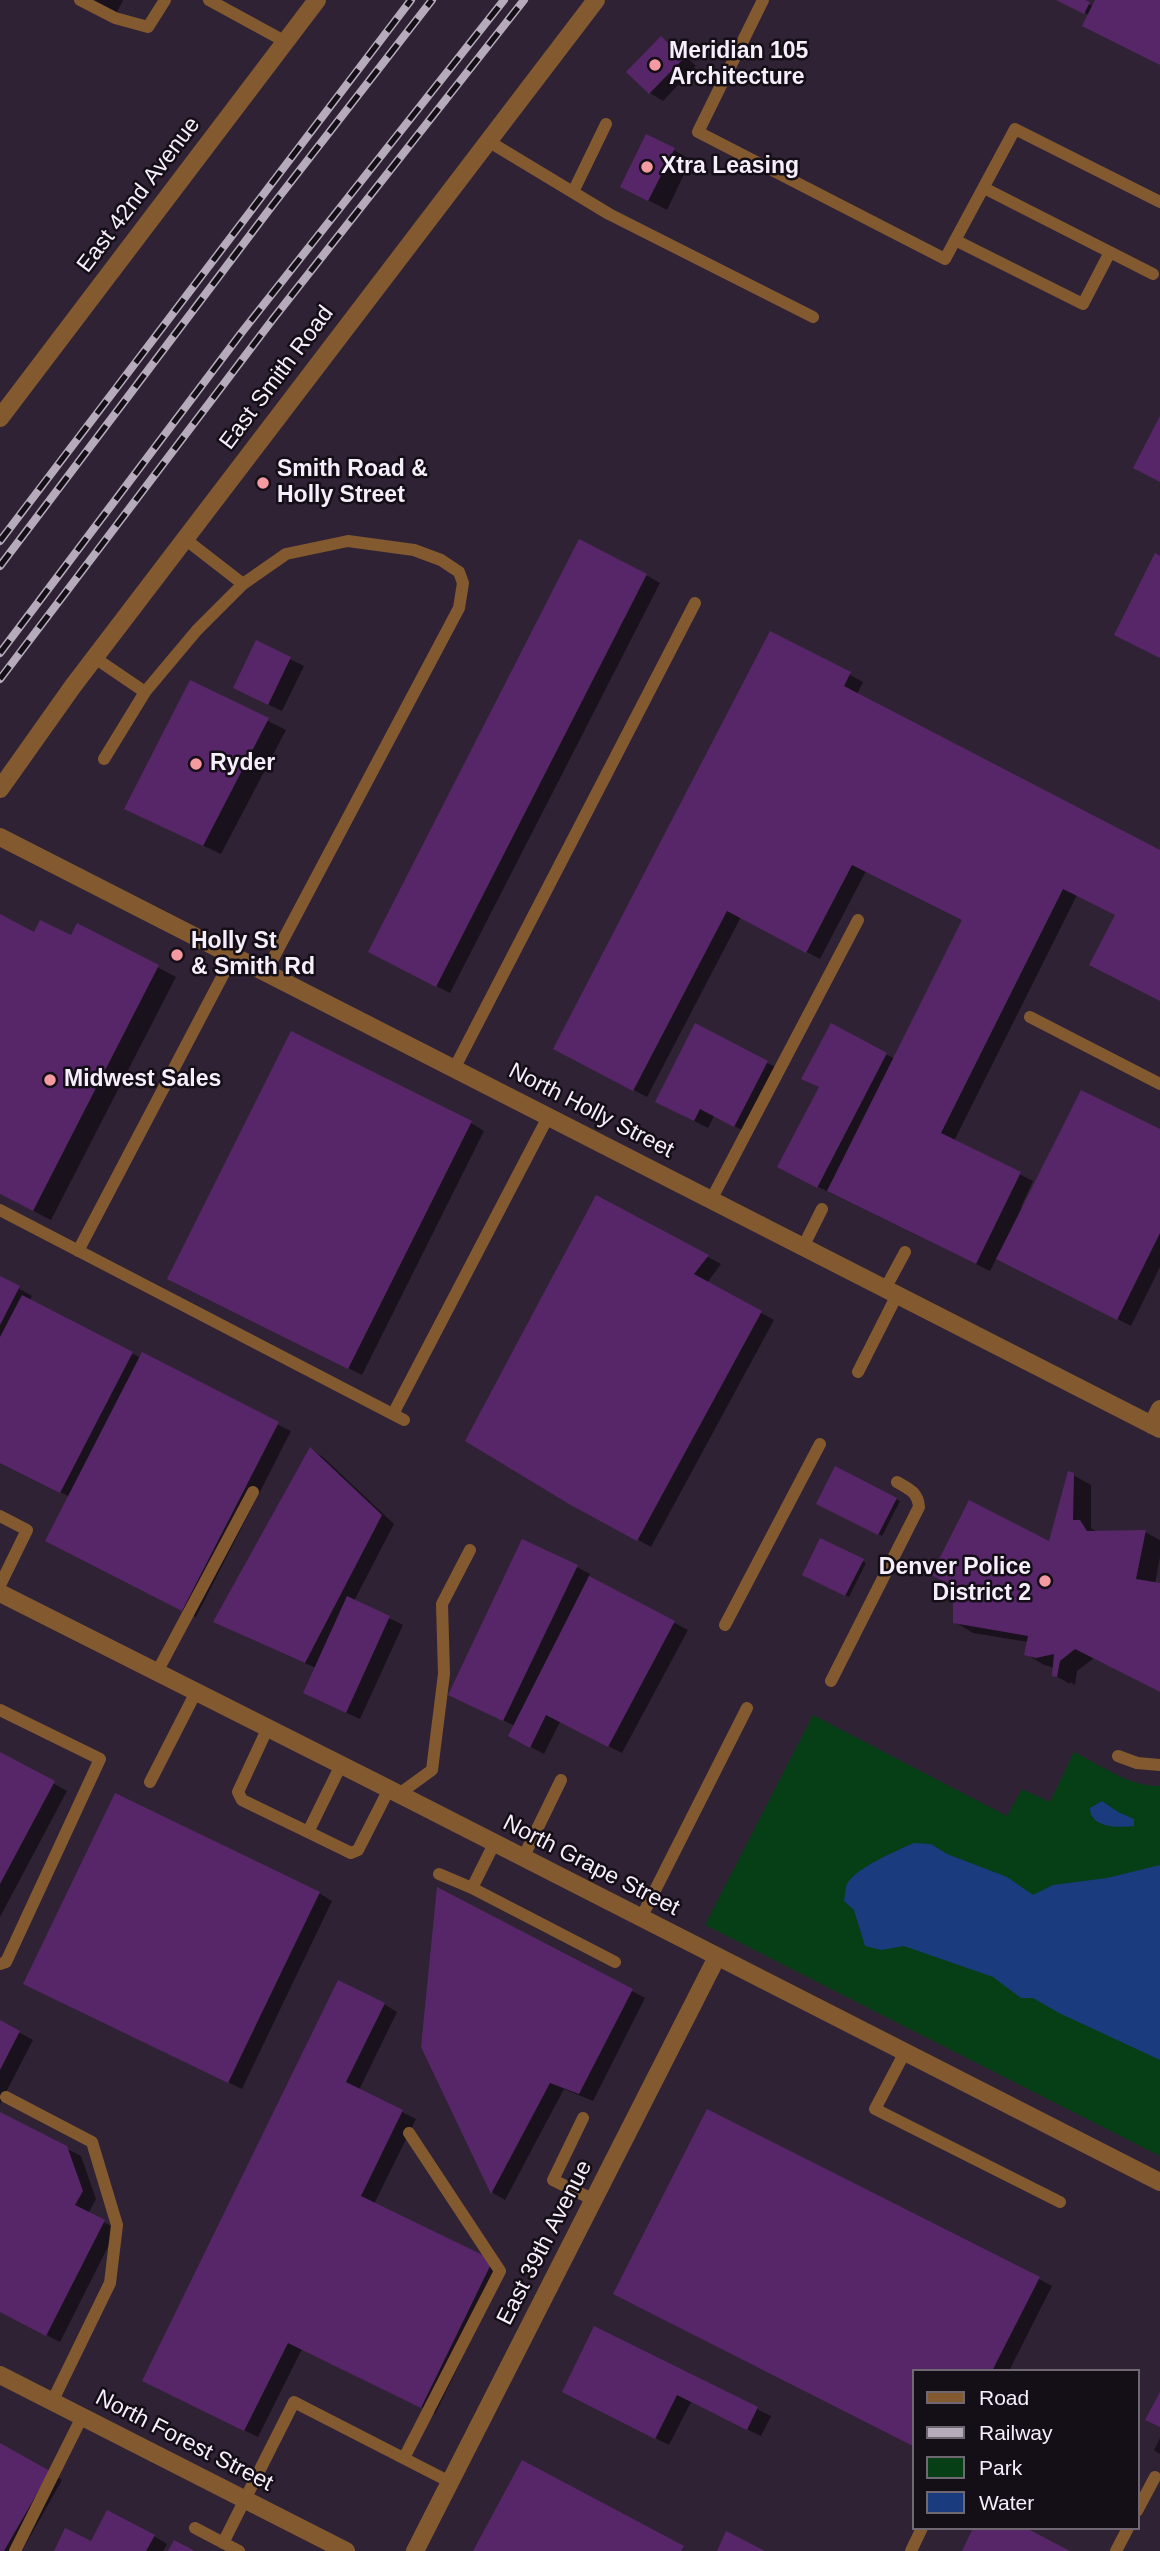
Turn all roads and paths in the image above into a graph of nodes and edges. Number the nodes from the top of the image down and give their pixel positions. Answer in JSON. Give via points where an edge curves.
{"nodes":[{"id":1,"x":80,"y":0,"type":"edge"},
{"id":2,"x":165,"y":0,"type":"edge"},
{"id":3,"x":209,"y":0,"type":"edge"},
{"id":4,"x":317,"y":0,"type":"edge"},
{"id":5,"x":596,"y":0,"type":"edge"},
{"id":6,"x":763,"y":0,"type":"edge"},
{"id":7,"x":286,"y":41,"type":"junction"},
{"id":8,"x":606,"y":124,"type":"dead end"},
{"id":9,"x":488,"y":141,"type":"junction"},
{"id":10,"x":984,"y":188,"type":"junction"},
{"id":11,"x":573,"y":192,"type":"junction"},
{"id":12,"x":1160,"y":202,"type":"edge"},
{"id":13,"x":955,"y":240,"type":"junction"},
{"id":14,"x":1110,"y":252,"type":"junction"},
{"id":15,"x":1153,"y":274,"type":"dead end"},
{"id":16,"x":813,"y":317,"type":"dead end"},
{"id":17,"x":0,"y":418,"type":"edge"},
{"id":18,"x":185,"y":539,"type":"junction"},
{"id":19,"x":243,"y":584,"type":"junction"},
{"id":20,"x":695,"y":603,"type":"dead end"},
{"id":21,"x":96,"y":658,"type":"junction"},
{"id":22,"x":145,"y":692,"type":"junction"},
{"id":23,"x":104,"y":759,"type":"dead end"},
{"id":24,"x":0,"y":789,"type":"edge"},
{"id":25,"x":0,"y":837,"type":"edge"},
{"id":26,"x":858,"y":920,"type":"dead end"},
{"id":27,"x":233,"y":956,"type":"junction"},
{"id":28,"x":266,"y":972,"type":"junction"},
{"id":29,"x":1030,"y":1017,"type":"dead end"},
{"id":30,"x":454,"y":1069,"type":"junction"},
{"id":31,"x":1160,"y":1084,"type":"edge"},
{"id":32,"x":548,"y":1117,"type":"junction"},
{"id":33,"x":711,"y":1200,"type":"junction"},
{"id":34,"x":822,"y":1209,"type":"dead end"},
{"id":35,"x":0,"y":1210,"type":"edge"},
{"id":36,"x":803,"y":1247,"type":"junction"},
{"id":37,"x":78,"y":1251,"type":"junction"},
{"id":38,"x":905,"y":1252,"type":"dead end"},
{"id":39,"x":891,"y":1292,"type":"junction"},
{"id":40,"x":858,"y":1371,"type":"dead end"},
{"id":41,"x":1157,"y":1421,"type":"edge"},
{"id":42,"x":820,"y":1444,"type":"dead end"},
{"id":43,"x":897,"y":1482,"type":"dead end"},
{"id":44,"x":253,"y":1492,"type":"dead end"},
{"id":45,"x":0,"y":1516,"type":"edge"},
{"id":46,"x":470,"y":1550,"type":"dead end"},
{"id":47,"x":0,"y":1585,"type":"edge"},
{"id":48,"x":0,"y":1593,"type":"edge"},
{"id":49,"x":725,"y":1625,"type":"dead end"},
{"id":50,"x":157,"y":1672,"type":"junction"},
{"id":51,"x":831,"y":1681,"type":"dead end"},
{"id":52,"x":196,"y":1692,"type":"junction"},
{"id":53,"x":747,"y":1708,"type":"dead end"},
{"id":54,"x":0,"y":1710,"type":"edge"},
{"id":55,"x":264,"y":1736,"type":"dead end"},
{"id":56,"x":1118,"y":1756,"type":"dead end"},
{"id":57,"x":341,"y":1765,"type":"junction"},
{"id":58,"x":1160,"y":1765,"type":"edge"},
{"id":59,"x":561,"y":1780,"type":"dead end"},
{"id":60,"x":150,"y":1782,"type":"dead end"},
{"id":61,"x":394,"y":1791,"type":"junction"},
{"id":62,"x":308,"y":1832,"type":"junction"},
{"id":63,"x":494,"y":1844,"type":"junction"},
{"id":64,"x":523,"y":1858,"type":"junction"},
{"id":65,"x":439,"y":1874,"type":"dead end"},
{"id":66,"x":471,"y":1888,"type":"junction"},
{"id":67,"x":641,"y":1918,"type":"junction"},
{"id":68,"x":717,"y":1957,"type":"junction"},
{"id":69,"x":615,"y":1962,"type":"dead end"},
{"id":70,"x":0,"y":1964,"type":"edge"},
{"id":71,"x":905,"y":2052,"type":"junction"},
{"id":72,"x":6,"y":2097,"type":"dead end"},
{"id":73,"x":583,"y":2118,"type":"dead end"},
{"id":74,"x":409,"y":2133,"type":"dead end"},
{"id":75,"x":1160,"y":2182,"type":"edge"},
{"id":76,"x":594,"y":2200,"type":"junction"},
{"id":77,"x":1060,"y":2202,"type":"dead end"},
{"id":78,"x":0,"y":2375,"type":"edge"},
{"id":79,"x":52,"y":2402,"type":"junction"},
{"id":80,"x":82,"y":2417,"type":"junction"},
{"id":81,"x":404,"y":2458,"type":"junction"},
{"id":82,"x":1155,"y":2477,"type":"dead end"},
{"id":83,"x":450,"y":2482,"type":"junction"},
{"id":84,"x":244,"y":2500,"type":"junction"},
{"id":85,"x":1139,"y":2507,"type":"edge"},
{"id":86,"x":195,"y":2528,"type":"dead end"},
{"id":87,"x":921,"y":2530,"type":"edge"},
{"id":88,"x":1127,"y":2530,"type":"edge"},
{"id":89,"x":223,"y":2543,"type":"junction"},
{"id":90,"x":341,"y":2550,"type":"edge"},
{"id":91,"x":1118,"y":2550,"type":"edge"},
{"id":92,"x":15,"y":2551,"type":"edge"},
{"id":93,"x":239,"y":2551,"type":"edge"},
{"id":94,"x":415,"y":2551,"type":"edge"},
{"id":95,"x":911,"y":2551,"type":"edge"}],
"edges":[{"from":1,"to":2,"type":"lane","via":[[115,18],[148,27]]},
{"from":3,"to":7,"type":"lane"},
{"from":4,"to":7,"type":"street","name":"East 42nd Avenue"},
{"from":5,"to":9,"type":"street","name":"East Smith Road"},
{"from":6,"to":13,"type":"lane","via":[[698,132],[945,259]]},
{"from":7,"to":17,"type":"street","name":"East 42nd Avenue"},
{"from":8,"to":11,"type":"lane"},
{"from":9,"to":11,"type":"lane"},
{"from":9,"to":18,"type":"street","name":"East Smith Road"},
{"from":10,"to":12,"type":"lane","via":[[1015,129]]},
{"from":10,"to":13,"type":"lane"},
{"from":10,"to":14,"type":"lane"},
{"from":11,"to":16,"type":"lane"},
{"from":13,"to":14,"type":"lane","via":[[1083,303]]},
{"from":14,"to":15,"type":"lane"},
{"from":18,"to":19,"type":"lane"},
{"from":18,"to":21,"type":"street","name":"East Smith Road"},
{"from":19,"to":22,"type":"lane"},
{"from":19,"to":28,"type":"lane","via":[[286,554],[348,541],[414,550],[442,559],[459,572],[463,583],[459,608]]},
{"from":20,"to":30,"type":"lane"},
{"from":21,"to":22,"type":"lane"},
{"from":21,"to":24,"type":"street","name":"East Smith Road"},
{"from":22,"to":23,"type":"lane"},
{"from":25,"to":27,"type":"street","name":"North Holly Street"},
{"from":26,"to":33,"type":"lane"},
{"from":27,"to":28,"type":"street","name":"North Holly Street"},
{"from":27,"to":37,"type":"lane"},
{"from":28,"to":30,"type":"street","name":"North Holly Street"},
{"from":29,"to":31,"type":"lane"},
{"from":30,"to":32,"type":"street","name":"North Holly Street"},
{"from":32,"to":33,"type":"street","name":"North Holly Street"},
{"from":32,"to":37,"type":"lane","via":[[398,1417]]},
{"from":33,"to":36,"type":"street","name":"North Holly Street"},
{"from":34,"to":36,"type":"lane"},
{"from":35,"to":37,"type":"lane"},
{"from":36,"to":39,"type":"street","name":"North Holly Street"},
{"from":38,"to":39,"type":"lane"},
{"from":39,"to":40,"type":"lane"},
{"from":39,"to":41,"type":"street","name":"North Holly Street"},
{"from":42,"to":49,"type":"lane"},
{"from":43,"to":51,"type":"lane","via":[[914,1492],[919,1507]]},
{"from":44,"to":50,"type":"lane"},
{"from":45,"to":47,"type":"lane","via":[[27,1530]]},
{"from":46,"to":61,"type":"lane","via":[[442,1604],[444,1674],[432,1770]]},
{"from":48,"to":50,"type":"street","name":"North Grape Street"},
{"from":50,"to":52,"type":"street","name":"North Grape Street"},
{"from":52,"to":57,"type":"street","name":"North Grape Street"},
{"from":52,"to":60,"type":"lane"},
{"from":53,"to":67,"type":"lane"},
{"from":54,"to":70,"type":"lane","via":[[100,1759],[6,1962]]},
{"from":55,"to":62,"type":"lane","via":[[238,1792],[242,1800]]},
{"from":56,"to":58,"type":"lane"},
{"from":57,"to":61,"type":"street","name":"North Grape Street"},
{"from":57,"to":62,"type":"lane"},
{"from":59,"to":64,"type":"lane"},
{"from":61,"to":62,"type":"lane","via":[[358,1850],[351,1853]]},
{"from":61,"to":63,"type":"street","name":"North Grape Street"},
{"from":63,"to":64,"type":"street","name":"North Grape Street"},
{"from":63,"to":66,"type":"lane"},
{"from":64,"to":67,"type":"street","name":"North Grape Street"},
{"from":65,"to":66,"type":"lane"},
{"from":66,"to":69,"type":"lane"},
{"from":67,"to":68,"type":"street","name":"North Grape Street"},
{"from":68,"to":71,"type":"street","name":"North Grape Street"},
{"from":68,"to":76,"type":"street","name":"East 39th Avenue"},
{"from":71,"to":75,"type":"street","name":"North Grape Street"},
{"from":71,"to":77,"type":"lane","via":[[875,2109]]},
{"from":72,"to":79,"type":"lane","via":[[92,2142],[117,2224],[110,2283]]},
{"from":73,"to":76,"type":"lane","via":[[553,2180]]},
{"from":74,"to":81,"type":"lane","via":[[500,2271]]},
{"from":76,"to":83,"type":"street","name":"East 39th Avenue"},
{"from":78,"to":79,"type":"street","name":"North Forest Street"},
{"from":79,"to":80,"type":"street","name":"North Forest Street"},
{"from":80,"to":84,"type":"street","name":"North Forest Street"},
{"from":80,"to":92,"type":"lane"},
{"from":81,"to":83,"type":"lane"},
{"from":81,"to":84,"type":"lane","via":[[294,2402]]},
{"from":82,"to":85,"type":"lane"},
{"from":83,"to":94,"type":"street","name":"East 39th Avenue"},
{"from":84,"to":89,"type":"lane"},
{"from":84,"to":90,"type":"street","name":"North Forest Street"},
{"from":86,"to":89,"type":"lane"},
{"from":87,"to":95,"type":"lane"},
{"from":88,"to":91,"type":"lane"},
{"from":89,"to":93,"type":"lane"}]}
